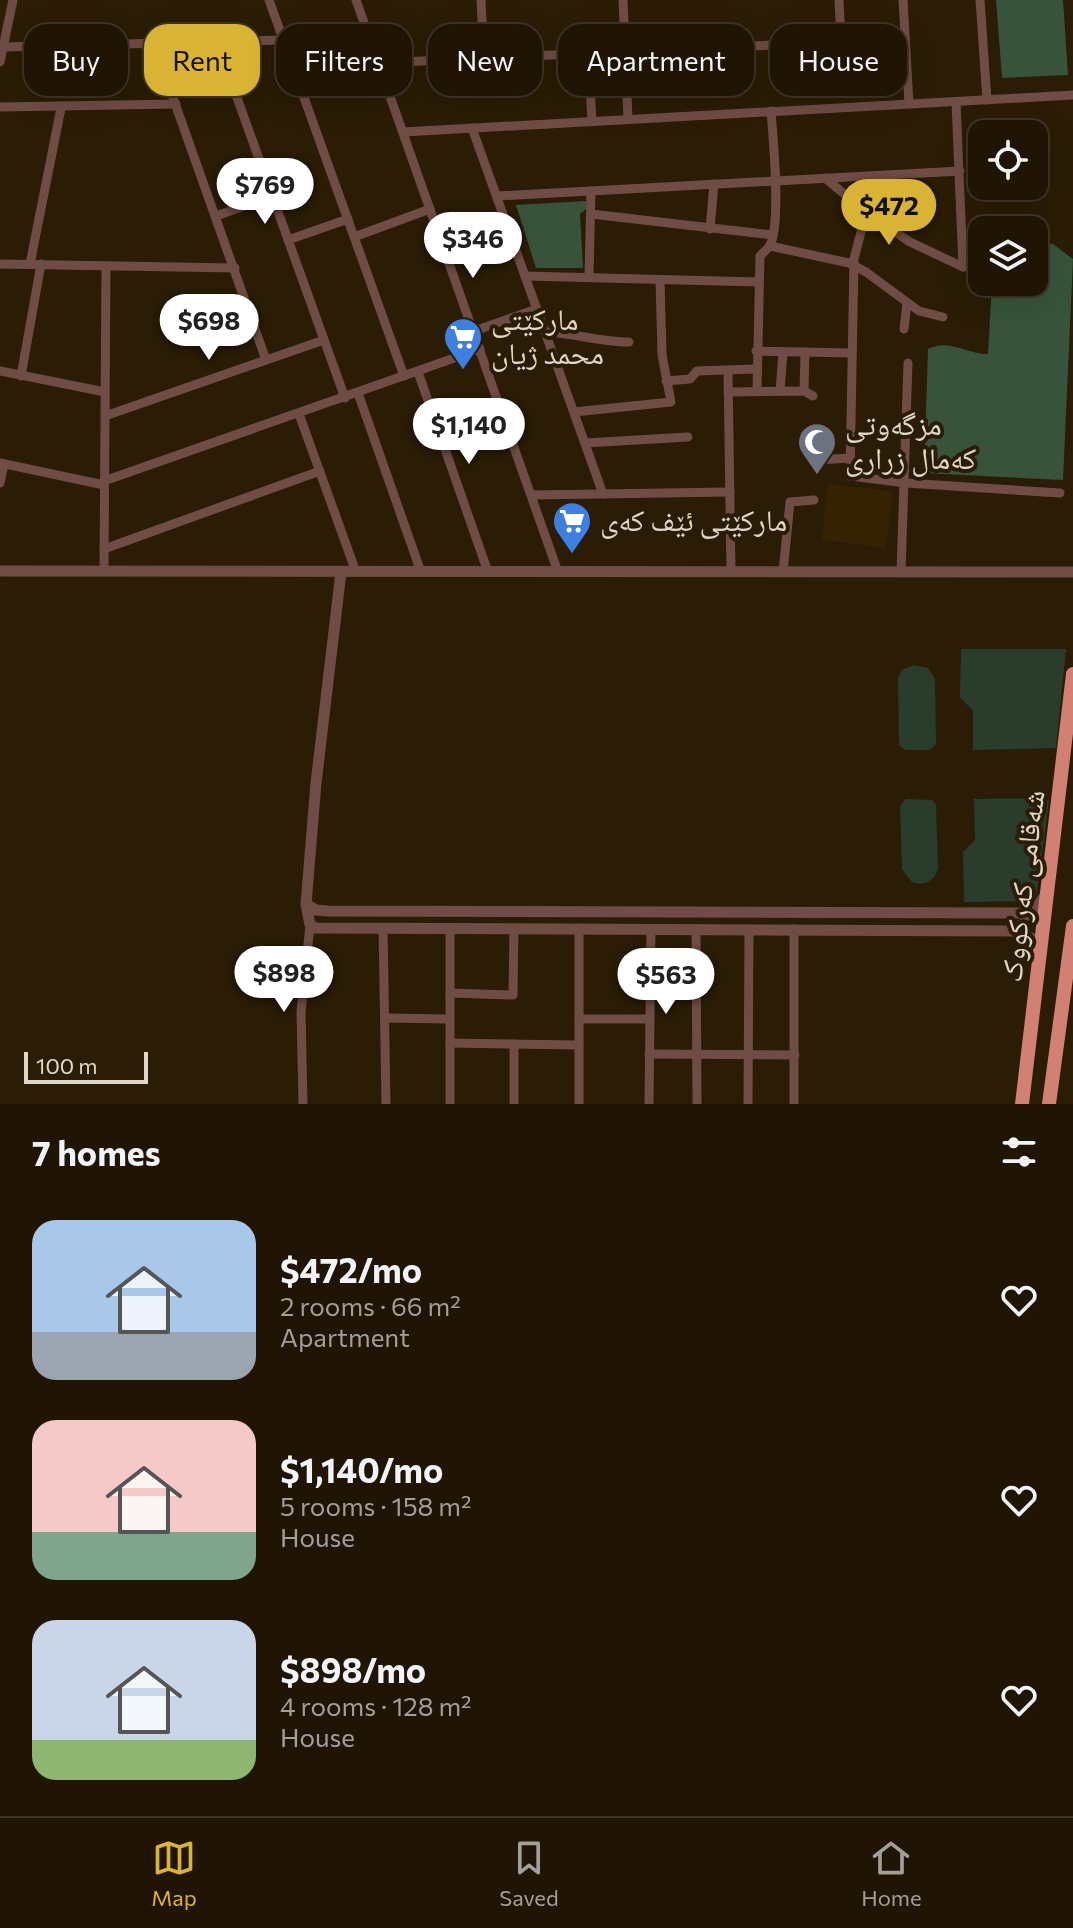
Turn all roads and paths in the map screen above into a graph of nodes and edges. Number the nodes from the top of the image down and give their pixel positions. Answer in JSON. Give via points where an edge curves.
{"nodes":[{"id":1,"x":13,"y":0,"type":"edge"},
{"id":2,"x":269,"y":0,"type":"edge"},
{"id":3,"x":356,"y":0,"type":"edge"},
{"id":4,"x":481,"y":0,"type":"edge"},
{"id":5,"x":623,"y":0,"type":"edge"},
{"id":6,"x":839,"y":0,"type":"edge"},
{"id":7,"x":903,"y":0,"type":"edge"},
{"id":8,"x":980,"y":0,"type":"edge"},
{"id":9,"x":277,"y":24,"type":"edge"},
{"id":10,"x":365,"y":24,"type":"edge"},
{"id":11,"x":482,"y":24,"type":"edge"},
{"id":12,"x":624,"y":24,"type":"edge"},
{"id":13,"x":840,"y":24,"type":"edge"},
{"id":14,"x":904,"y":24,"type":"edge"},
{"id":15,"x":144,"y":44,"type":"edge"},
{"id":16,"x":3,"y":47,"type":"junction"},
{"id":17,"x":0,"y":62,"type":"edge"},
{"id":18,"x":907,"y":72,"type":"edge"},
{"id":19,"x":1073,"y":95,"type":"edge"},
{"id":20,"x":173,"y":96,"type":"edge"},
{"id":21,"x":236,"y":96,"type":"edge"},
{"id":22,"x":303,"y":96,"type":"edge"},
{"id":23,"x":390,"y":96,"type":"edge"},
{"id":24,"x":591,"y":96,"type":"edge"},
{"id":25,"x":627,"y":96,"type":"edge"},
{"id":26,"x":987,"y":100,"type":"junction"},
{"id":27,"x":956,"y":102,"type":"junction"},
{"id":28,"x":176,"y":104,"type":"junction"},
{"id":29,"x":909,"y":104,"type":"junction"},
{"id":30,"x":0,"y":107,"type":"edge"},
{"id":31,"x":61,"y":108,"type":"junction"},
{"id":32,"x":771,"y":111,"type":"junction"},
{"id":33,"x":628,"y":119,"type":"junction"},
{"id":34,"x":592,"y":121,"type":"junction"},
{"id":35,"x":472,"y":128,"type":"junction"},
{"id":36,"x":403,"y":132,"type":"junction"},
{"id":37,"x":960,"y":171,"type":"junction"},
{"id":38,"x":885,"y":175,"type":"junction"},
{"id":39,"x":825,"y":178,"type":"junction"},
{"id":40,"x":776,"y":181,"type":"junction"},
{"id":41,"x":714,"y":184,"type":"junction"},
{"id":42,"x":591,"y":191,"type":"junction"},
{"id":43,"x":272,"y":196,"type":"junction"},
{"id":44,"x":497,"y":196,"type":"junction"},
{"id":45,"x":430,"y":209,"type":"junction"},
{"id":46,"x":866,"y":212,"type":"junction"},
{"id":47,"x":591,"y":214,"type":"junction"},
{"id":48,"x":216,"y":216,"type":"junction"},
{"id":49,"x":348,"y":219,"type":"junction"},
{"id":50,"x":710,"y":229,"type":"junction"},
{"id":51,"x":773,"y":235,"type":"junction"},
{"id":52,"x":354,"y":237,"type":"junction"},
{"id":53,"x":288,"y":240,"type":"junction"},
{"id":54,"x":770,"y":246,"type":"junction"},
{"id":55,"x":0,"y":264,"type":"edge"},
{"id":56,"x":35,"y":264,"type":"junction"},
{"id":57,"x":853,"y":265,"type":"junction"},
{"id":58,"x":106,"y":266,"type":"junction"},
{"id":59,"x":235,"y":268,"type":"junction"},
{"id":60,"x":525,"y":276,"type":"junction"},
{"id":61,"x":589,"y":276,"type":"junction"},
{"id":62,"x":660,"y":280,"type":"junction"},
{"id":63,"x":758,"y":282,"type":"junction"},
{"id":64,"x":907,"y":303,"type":"junction"},
{"id":65,"x":537,"y":309,"type":"junction"},
{"id":66,"x":943,"y":317,"type":"dead end"},
{"id":67,"x":904,"y":329,"type":"dead end"},
{"id":68,"x":474,"y":331,"type":"junction"},
{"id":69,"x":545,"y":332,"type":"junction"},
{"id":70,"x":324,"y":340,"type":"junction"},
{"id":71,"x":629,"y":342,"type":"dead end"},
{"id":72,"x":480,"y":349,"type":"junction"},
{"id":73,"x":756,"y":351,"type":"junction"},
{"id":74,"x":783,"y":352,"type":"junction"},
{"id":75,"x":805,"y":352,"type":"junction"},
{"id":76,"x":851,"y":353,"type":"junction"},
{"id":77,"x":266,"y":360,"type":"junction"},
{"id":78,"x":908,"y":363,"type":"dead end"},
{"id":79,"x":756,"y":369,"type":"junction"},
{"id":80,"x":0,"y":371,"type":"edge"},
{"id":81,"x":728,"y":371,"type":"junction"},
{"id":82,"x":418,"y":372,"type":"junction"},
{"id":83,"x":21,"y":376,"type":"junction"},
{"id":84,"x":404,"y":376,"type":"junction"},
{"id":85,"x":666,"y":381,"type":"junction"},
{"id":86,"x":757,"y":391,"type":"junction"},
{"id":87,"x":780,"y":391,"type":"junction"},
{"id":88,"x":105,"y":392,"type":"junction"},
{"id":89,"x":728,"y":392,"type":"junction"},
{"id":90,"x":358,"y":393,"type":"junction"},
{"id":91,"x":345,"y":398,"type":"junction"},
{"id":92,"x":574,"y":412,"type":"junction"},
{"id":93,"x":299,"y":414,"type":"junction"},
{"id":94,"x":105,"y":416,"type":"junction"},
{"id":95,"x":688,"y":437,"type":"dead end"},
{"id":96,"x":585,"y":443,"type":"junction"},
{"id":97,"x":850,"y":458,"type":"junction"},
{"id":98,"x":818,"y":460,"type":"dead end"},
{"id":99,"x":2,"y":464,"type":"edge"},
{"id":100,"x":320,"y":471,"type":"junction"},
{"id":101,"x":0,"y":483,"type":"edge"},
{"id":102,"x":104,"y":483,"type":"junction"},
{"id":103,"x":906,"y":483,"type":"junction"},
{"id":104,"x":730,"y":492,"type":"junction"},
{"id":105,"x":1060,"y":493,"type":"dead end"},
{"id":106,"x":603,"y":494,"type":"junction"},
{"id":107,"x":532,"y":495,"type":"junction"},
{"id":108,"x":814,"y":500,"type":"dead end"},
{"id":109,"x":104,"y":549,"type":"junction"},
{"id":110,"x":0,"y":571,"type":"edge"},
{"id":111,"x":104,"y":571,"type":"junction"},
{"id":112,"x":341,"y":572,"type":"junction"},
{"id":113,"x":356,"y":572,"type":"junction"},
{"id":114,"x":421,"y":572,"type":"junction"},
{"id":115,"x":488,"y":572,"type":"junction"},
{"id":116,"x":558,"y":572,"type":"junction"},
{"id":117,"x":731,"y":572,"type":"junction"},
{"id":118,"x":783,"y":572,"type":"junction"},
{"id":119,"x":901,"y":572,"type":"junction"},
{"id":120,"x":1073,"y":572,"type":"edge"},
{"id":121,"x":1073,"y":674,"type":"edge"},
{"id":122,"x":1048,"y":892,"type":"junction"},
{"id":123,"x":306,"y":904,"type":"junction"},
{"id":124,"x":498,"y":912,"type":"junction"},
{"id":125,"x":719,"y":912,"type":"junction"},
{"id":126,"x":1032,"y":913,"type":"junction"},
{"id":127,"x":310,"y":925,"type":"junction"},
{"id":128,"x":1073,"y":926,"type":"edge"},
{"id":129,"x":383,"y":928,"type":"junction"},
{"id":130,"x":450,"y":928,"type":"junction"},
{"id":131,"x":498,"y":928,"type":"junction"},
{"id":132,"x":514,"y":928,"type":"junction"},
{"id":133,"x":579,"y":928,"type":"junction"},
{"id":134,"x":651,"y":929,"type":"junction"},
{"id":135,"x":696,"y":929,"type":"junction"},
{"id":136,"x":719,"y":929,"type":"junction"},
{"id":137,"x":749,"y":929,"type":"junction"},
{"id":138,"x":794,"y":929,"type":"junction"},
{"id":139,"x":1013,"y":931,"type":"junction"},
{"id":140,"x":1041,"y":953,"type":"junction"},
{"id":141,"x":450,"y":993,"type":"junction"},
{"id":142,"x":385,"y":1018,"type":"junction"},
{"id":143,"x":450,"y":1019,"type":"junction"},
{"id":144,"x":579,"y":1019,"type":"junction"},
{"id":145,"x":649,"y":1019,"type":"junction"},
{"id":146,"x":450,"y":1043,"type":"junction"},
{"id":147,"x":514,"y":1044,"type":"junction"},
{"id":148,"x":579,"y":1045,"type":"junction"},
{"id":149,"x":649,"y":1054,"type":"junction"},
{"id":150,"x":697,"y":1054,"type":"junction"},
{"id":151,"x":748,"y":1055,"type":"junction"},
{"id":152,"x":795,"y":1055,"type":"junction"},
{"id":153,"x":303,"y":1104,"type":"edge"},
{"id":154,"x":386,"y":1104,"type":"edge"},
{"id":155,"x":450,"y":1104,"type":"edge"},
{"id":156,"x":514,"y":1104,"type":"edge"},
{"id":157,"x":579,"y":1104,"type":"edge"},
{"id":158,"x":649,"y":1104,"type":"edge"},
{"id":159,"x":697,"y":1104,"type":"edge"},
{"id":160,"x":748,"y":1104,"type":"edge"},
{"id":161,"x":794,"y":1104,"type":"edge"},
{"id":162,"x":1022,"y":1104,"type":"edge"},
{"id":163,"x":1049,"y":1104,"type":"edge"}],
"edges":[{"from":1,"to":16,"type":"street"},
{"from":2,"to":9,"type":"street"},
{"from":3,"to":10,"type":"street"},
{"from":4,"to":11,"type":"street"},
{"from":5,"to":12,"type":"street"},
{"from":6,"to":13,"type":"street"},
{"from":7,"to":14,"type":"street"},
{"from":8,"to":26,"type":"street"},
{"from":15,"to":16,"type":"street"},
{"from":16,"to":17,"type":"street"},
{"from":18,"to":29,"type":"street"},
{"from":19,"to":26,"type":"street"},
{"from":20,"to":28,"type":"street"},
{"from":21,"to":43,"type":"street"},
{"from":22,"to":49,"type":"street"},
{"from":23,"to":36,"type":"street"},
{"from":24,"to":34,"type":"street"},
{"from":25,"to":33,"type":"street"},
{"from":26,"to":27,"type":"street"},
{"from":27,"to":29,"type":"street"},
{"from":27,"to":37,"type":"street"},
{"from":28,"to":31,"type":"street"},
{"from":28,"to":48,"type":"street"},
{"from":29,"to":32,"type":"street"},
{"from":30,"to":31,"type":"street"},
{"from":31,"to":56,"type":"street"},
{"from":32,"to":33,"type":"street"},
{"from":32,"to":40,"type":"street"},
{"from":33,"to":34,"type":"street"},
{"from":34,"to":35,"type":"street"},
{"from":35,"to":36,"type":"street"},
{"from":35,"to":44,"type":"street"},
{"from":36,"to":45,"type":"street"},
{"from":37,"to":38,"type":"street"},
{"from":37,"to":46,"type":"street","via":[[967,267],[910,242]]},
{"from":38,"to":39,"type":"street"},
{"from":38,"to":46,"type":"street"},
{"from":39,"to":40,"type":"street"},
{"from":39,"to":46,"type":"street"},
{"from":40,"to":41,"type":"street"},
{"from":40,"to":51,"type":"street"},
{"from":41,"to":42,"type":"street"},
{"from":41,"to":50,"type":"street"},
{"from":42,"to":44,"type":"street"},
{"from":42,"to":47,"type":"street"},
{"from":43,"to":48,"type":"street"},
{"from":43,"to":53,"type":"street"},
{"from":44,"to":60,"type":"street"},
{"from":45,"to":52,"type":"street"},
{"from":45,"to":68,"type":"street"},
{"from":46,"to":57,"type":"street"},
{"from":47,"to":50,"type":"street"},
{"from":47,"to":61,"type":"street"},
{"from":48,"to":59,"type":"street"},
{"from":49,"to":52,"type":"street"},
{"from":49,"to":53,"type":"street"},
{"from":50,"to":51,"type":"street"},
{"from":51,"to":54,"type":"street"},
{"from":52,"to":84,"type":"street"},
{"from":53,"to":70,"type":"street"},
{"from":54,"to":57,"type":"street"},
{"from":54,"to":63,"type":"street","via":[[760,256]]},
{"from":55,"to":56,"type":"street"},
{"from":56,"to":58,"type":"street"},
{"from":56,"to":83,"type":"street"},
{"from":57,"to":64,"type":"street"},
{"from":57,"to":76,"type":"street"},
{"from":58,"to":59,"type":"street"},
{"from":58,"to":88,"type":"street"},
{"from":59,"to":77,"type":"street"},
{"from":60,"to":61,"type":"street"},
{"from":60,"to":65,"type":"street"},
{"from":61,"to":62,"type":"street"},
{"from":62,"to":63,"type":"street"},
{"from":62,"to":85,"type":"street"},
{"from":63,"to":73,"type":"street"},
{"from":64,"to":66,"type":"street"},
{"from":64,"to":67,"type":"street"},
{"from":65,"to":68,"type":"street"},
{"from":65,"to":69,"type":"street"},
{"from":68,"to":72,"type":"street"},
{"from":69,"to":71,"type":"street"},
{"from":69,"to":92,"type":"street"},
{"from":70,"to":77,"type":"street"},
{"from":70,"to":91,"type":"street"},
{"from":72,"to":82,"type":"street"},
{"from":72,"to":107,"type":"street"},
{"from":73,"to":74,"type":"street"},
{"from":73,"to":79,"type":"street"},
{"from":74,"to":75,"type":"street"},
{"from":74,"to":87,"type":"street"},
{"from":75,"to":76,"type":"street"},
{"from":75,"to":87,"type":"street","via":[[809,394]]},
{"from":76,"to":97,"type":"street"},
{"from":77,"to":94,"type":"street"},
{"from":78,"to":103,"type":"street"},
{"from":79,"to":81,"type":"street"},
{"from":79,"to":86,"type":"street"},
{"from":80,"to":83,"type":"street"},
{"from":81,"to":85,"type":"street","via":[[697,371],[690,379]]},
{"from":81,"to":89,"type":"street"},
{"from":82,"to":84,"type":"street"},
{"from":82,"to":115,"type":"street"},
{"from":83,"to":88,"type":"street"},
{"from":84,"to":90,"type":"street"},
{"from":85,"to":92,"type":"street","via":[[671,402]]},
{"from":86,"to":87,"type":"street"},
{"from":86,"to":89,"type":"street"},
{"from":88,"to":94,"type":"street"},
{"from":89,"to":104,"type":"street"},
{"from":90,"to":91,"type":"street"},
{"from":90,"to":114,"type":"street"},
{"from":91,"to":93,"type":"street"},
{"from":92,"to":96,"type":"street"},
{"from":93,"to":100,"type":"street"},
{"from":93,"to":102,"type":"street"},
{"from":94,"to":102,"type":"street"},
{"from":95,"to":96,"type":"street"},
{"from":96,"to":106,"type":"street"},
{"from":97,"to":98,"type":"street"},
{"from":97,"to":103,"type":"street","via":[[850,476]]},
{"from":99,"to":101,"type":"street"},
{"from":99,"to":102,"type":"street"},
{"from":100,"to":109,"type":"street"},
{"from":100,"to":113,"type":"street"},
{"from":102,"to":109,"type":"street"},
{"from":103,"to":105,"type":"street"},
{"from":103,"to":119,"type":"street"},
{"from":104,"to":106,"type":"street"},
{"from":104,"to":117,"type":"street"},
{"from":106,"to":107,"type":"street"},
{"from":107,"to":116,"type":"street"},
{"from":108,"to":118,"type":"street","via":[[790,502]]},
{"from":109,"to":111,"type":"street"},
{"from":110,"to":111,"type":"street"},
{"from":111,"to":112,"type":"street"},
{"from":112,"to":113,"type":"street"},
{"from":112,"to":123,"type":"street"},
{"from":113,"to":114,"type":"street"},
{"from":114,"to":115,"type":"street"},
{"from":115,"to":116,"type":"street"},
{"from":116,"to":117,"type":"street"},
{"from":117,"to":118,"type":"street"},
{"from":118,"to":119,"type":"street"},
{"from":119,"to":120,"type":"street"},
{"from":121,"to":122,"type":"highway","name":"شەقامی کەرکووک"},
{"from":122,"to":126,"type":"street"},
{"from":122,"to":140,"type":"highway","name":"شەقامی کەرکووک"},
{"from":123,"to":124,"type":"street","via":[[328,911]]},
{"from":123,"to":127,"type":"street"},
{"from":124,"to":125,"type":"street"},
{"from":124,"to":131,"type":"street"},
{"from":125,"to":126,"type":"street"},
{"from":125,"to":136,"type":"street"},
{"from":126,"to":139,"type":"street"},
{"from":127,"to":129,"type":"street"},
{"from":127,"to":153,"type":"street","via":[[301,1012]]},
{"from":128,"to":163,"type":"highway","name":"شەقامی کەرکووک"},
{"from":129,"to":130,"type":"street"},
{"from":129,"to":142,"type":"street"},
{"from":130,"to":131,"type":"street"},
{"from":130,"to":141,"type":"street"},
{"from":131,"to":132,"type":"street"},
{"from":132,"to":133,"type":"street"},
{"from":132,"to":141,"type":"street","via":[[513,995]]},
{"from":133,"to":134,"type":"street"},
{"from":133,"to":144,"type":"street"},
{"from":134,"to":135,"type":"street"},
{"from":134,"to":145,"type":"street"},
{"from":135,"to":136,"type":"street"},
{"from":135,"to":150,"type":"street"},
{"from":136,"to":137,"type":"street"},
{"from":137,"to":138,"type":"street"},
{"from":137,"to":151,"type":"street"},
{"from":138,"to":139,"type":"street"},
{"from":138,"to":152,"type":"street"},
{"from":139,"to":140,"type":"street","via":[[1031,938]]},
{"from":140,"to":162,"type":"highway","name":"شەقامی کەرکووک"},
{"from":141,"to":143,"type":"street"},
{"from":142,"to":143,"type":"street"},
{"from":142,"to":154,"type":"street"},
{"from":143,"to":146,"type":"street"},
{"from":144,"to":145,"type":"street"},
{"from":144,"to":148,"type":"street"},
{"from":145,"to":149,"type":"street"},
{"from":146,"to":147,"type":"street"},
{"from":146,"to":155,"type":"street"},
{"from":147,"to":148,"type":"street"},
{"from":147,"to":156,"type":"street"},
{"from":148,"to":157,"type":"street"},
{"from":149,"to":150,"type":"street"},
{"from":149,"to":158,"type":"street"},
{"from":150,"to":151,"type":"street"},
{"from":150,"to":159,"type":"street"},
{"from":151,"to":152,"type":"street"},
{"from":151,"to":160,"type":"street"},
{"from":152,"to":161,"type":"street"}]}
